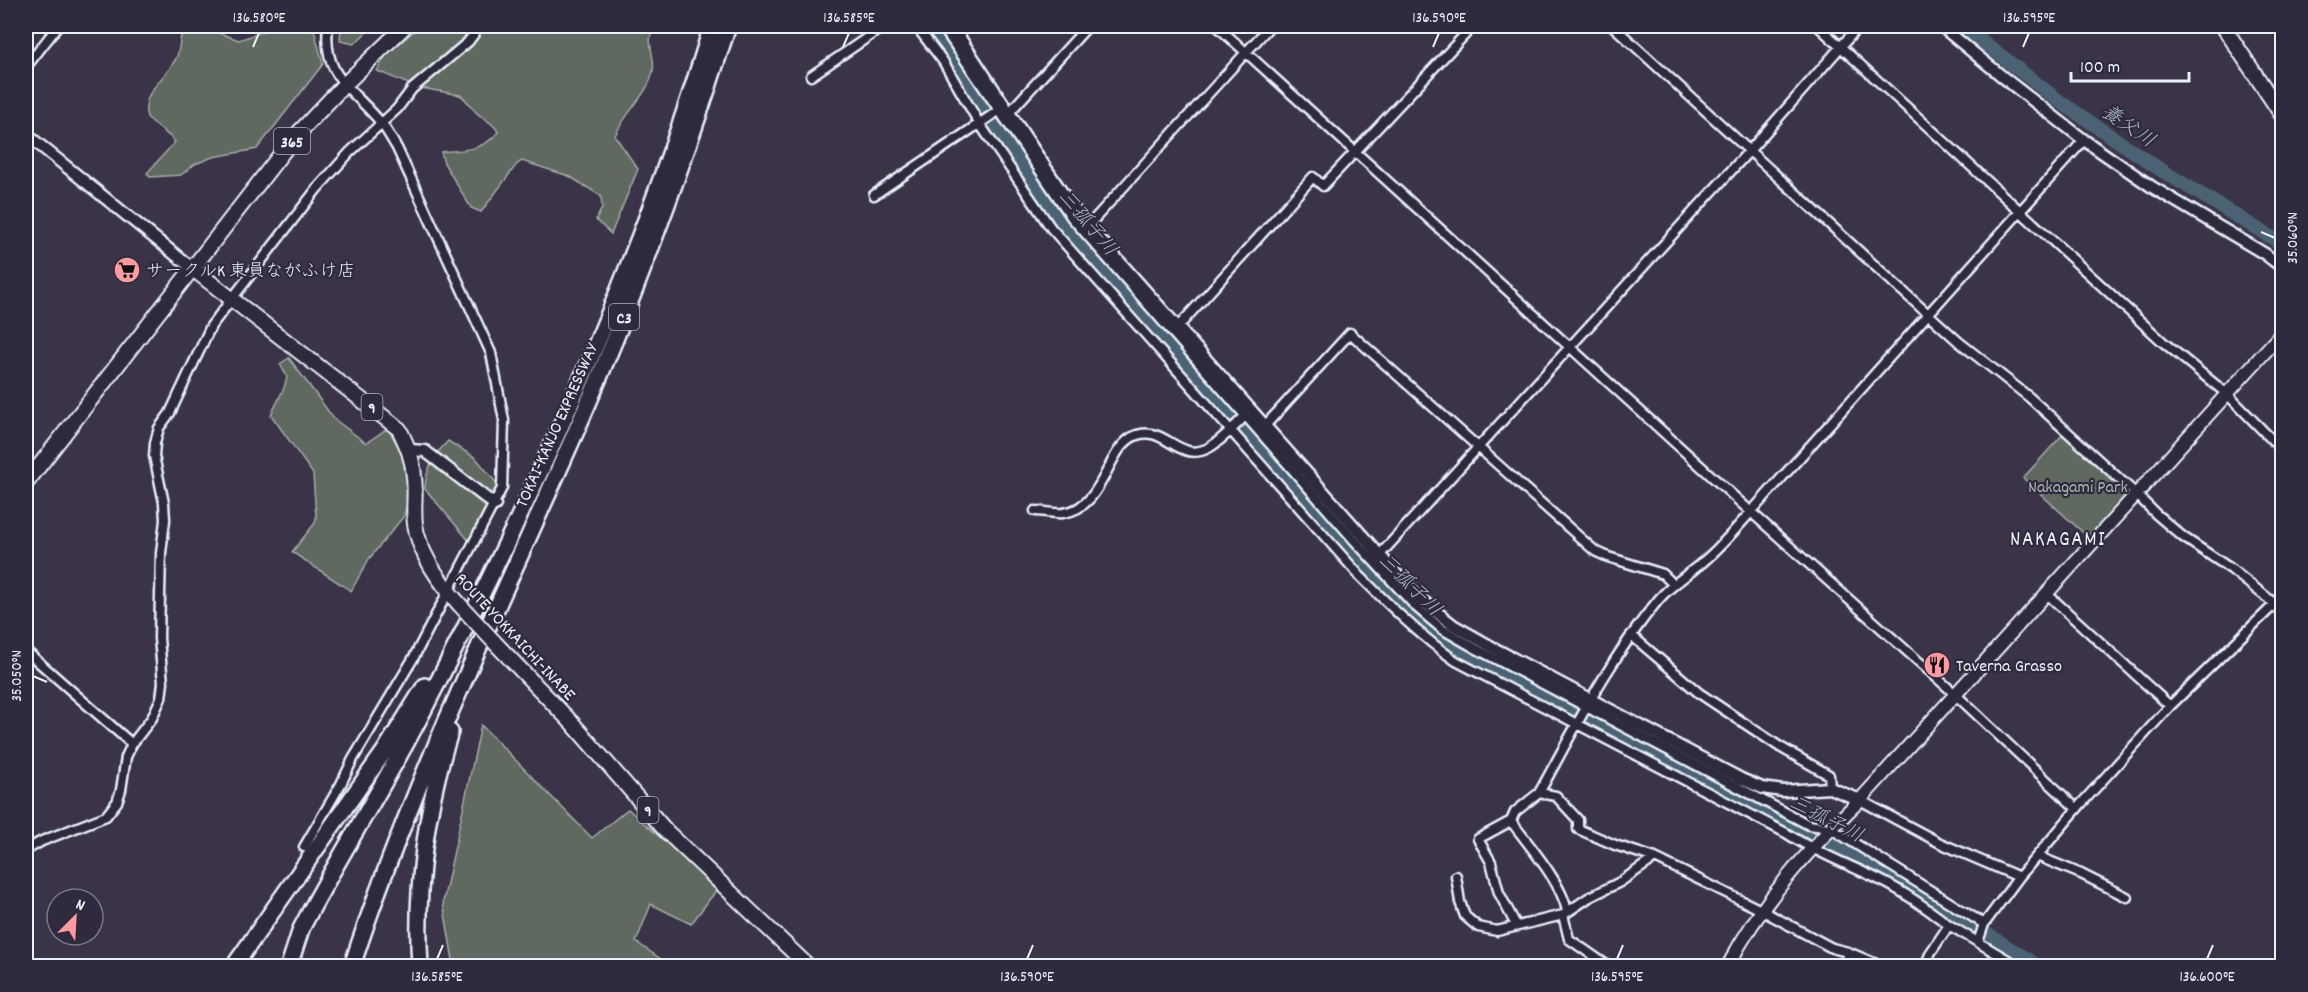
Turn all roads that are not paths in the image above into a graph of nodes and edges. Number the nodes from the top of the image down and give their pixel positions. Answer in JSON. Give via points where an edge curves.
{"nodes":[{"id":1,"x":58,"y":26,"type":"edge"},
{"id":2,"x":328,"y":26,"type":"edge"},
{"id":3,"x":405,"y":26,"type":"edge"},
{"id":4,"x":476,"y":26,"type":"edge"},
{"id":5,"x":712,"y":26,"type":"edge"},
{"id":6,"x":728,"y":26,"type":"edge"},
{"id":7,"x":884,"y":26,"type":"edge"},
{"id":8,"x":916,"y":26,"type":"edge"},
{"id":9,"x":942,"y":26,"type":"edge"},
{"id":10,"x":952,"y":26,"type":"edge"},
{"id":11,"x":1089,"y":26,"type":"edge"},
{"id":12,"x":1216,"y":26,"type":"edge"},
{"id":13,"x":1270,"y":26,"type":"edge"},
{"id":14,"x":1473,"y":26,"type":"edge"},
{"id":15,"x":1613,"y":26,"type":"edge"},
{"id":16,"x":1818,"y":26,"type":"edge"},
{"id":17,"x":1859,"y":26,"type":"edge"},
{"id":18,"x":1941,"y":26,"type":"edge"},
{"id":19,"x":2223,"y":26,"type":"edge"},
{"id":20,"x":1840,"y":46,"type":"junction"},
{"id":21,"x":1245,"y":52,"type":"junction"},
{"id":22,"x":26,"y":67,"type":"edge"},
{"id":23,"x":811,"y":76,"type":"dead end"},
{"id":24,"x":344,"y":85,"type":"junction"},
{"id":25,"x":1004,"y":114,"type":"junction"},
{"id":26,"x":2283,"y":115,"type":"edge"},
{"id":27,"x":979,"y":123,"type":"junction"},
{"id":28,"x":382,"y":124,"type":"junction"},
{"id":29,"x":26,"y":135,"type":"edge"},
{"id":30,"x":2084,"y":140,"type":"junction"},
{"id":31,"x":1750,"y":150,"type":"junction"},
{"id":32,"x":1356,"y":152,"type":"junction"},
{"id":33,"x":874,"y":195,"type":"dead end"},
{"id":34,"x":2020,"y":212,"type":"junction"},
{"id":35,"x":1088,"y":226,"type":"junction"},
{"id":36,"x":2283,"y":267,"type":"edge"},
{"id":37,"x":194,"y":269,"type":"junction"},
{"id":38,"x":231,"y":298,"type":"junction"},
{"id":39,"x":1928,"y":313,"type":"junction"},
{"id":40,"x":1178,"y":327,"type":"junction"},
{"id":41,"x":2283,"y":333,"type":"edge"},
{"id":42,"x":1570,"y":346,"type":"junction"},
{"id":43,"x":2228,"y":394,"type":"junction"},
{"id":44,"x":1245,"y":416,"type":"junction"},
{"id":45,"x":1263,"y":429,"type":"junction"},
{"id":46,"x":1230,"y":430,"type":"junction"},
{"id":47,"x":1478,"y":448,"type":"junction"},
{"id":48,"x":410,"y":450,"type":"junction"},
{"id":49,"x":2283,"y":450,"type":"edge"},
{"id":50,"x":26,"y":483,"type":"edge"},
{"id":51,"x":2136,"y":494,"type":"junction"},
{"id":52,"x":495,"y":505,"type":"junction"},
{"id":53,"x":1035,"y":511,"type":"dead end"},
{"id":54,"x":1751,"y":512,"type":"junction"},
{"id":55,"x":1376,"y":558,"type":"junction"},
{"id":56,"x":1673,"y":584,"type":"junction"},
{"id":57,"x":483,"y":591,"type":"junction"},
{"id":58,"x":450,"y":593,"type":"junction"},
{"id":59,"x":2046,"y":593,"type":"junction"},
{"id":60,"x":2283,"y":597,"type":"edge"},
{"id":61,"x":499,"y":600,"type":"junction"},
{"id":62,"x":2275,"y":604,"type":"junction"},
{"id":63,"x":1631,"y":635,"type":"junction"},
{"id":64,"x":26,"y":651,"type":"edge"},
{"id":65,"x":1955,"y":694,"type":"junction"},
{"id":66,"x":1588,"y":703,"type":"junction"},
{"id":67,"x":2170,"y":706,"type":"junction"},
{"id":68,"x":1576,"y":725,"type":"junction"},
{"id":69,"x":132,"y":744,"type":"junction"},
{"id":70,"x":1830,"y":788,"type":"junction"},
{"id":71,"x":1539,"y":793,"type":"junction"},
{"id":72,"x":1860,"y":800,"type":"junction"},
{"id":73,"x":2077,"y":808,"type":"junction"},
{"id":74,"x":1511,"y":821,"type":"junction"},
{"id":75,"x":1829,"y":830,"type":"junction"},
{"id":76,"x":304,"y":847,"type":"dead end"},
{"id":77,"x":1811,"y":849,"type":"junction"},
{"id":78,"x":26,"y":850,"type":"edge"},
{"id":79,"x":2037,"y":856,"type":"junction"},
{"id":80,"x":1655,"y":858,"type":"junction"},
{"id":81,"x":1456,"y":876,"type":"dead end"},
{"id":82,"x":2019,"y":877,"type":"junction"},
{"id":83,"x":2127,"y":897,"type":"dead end"},
{"id":84,"x":1761,"y":910,"type":"junction"},
{"id":85,"x":1565,"y":913,"type":"junction"},
{"id":86,"x":1984,"y":924,"type":"junction"},
{"id":87,"x":1516,"y":925,"type":"junction"},
{"id":88,"x":1949,"y":925,"type":"junction"},
{"id":89,"x":1978,"y":942,"type":"junction"},
{"id":90,"x":1848,"y":952,"type":"junction"},
{"id":91,"x":234,"y":966,"type":"edge"},
{"id":92,"x":289,"y":966,"type":"edge"},
{"id":93,"x":352,"y":966,"type":"edge"},
{"id":94,"x":420,"y":966,"type":"edge"},
{"id":95,"x":808,"y":966,"type":"edge"},
{"id":96,"x":1608,"y":966,"type":"edge"},
{"id":97,"x":1728,"y":966,"type":"edge"},
{"id":98,"x":1844,"y":966,"type":"edge"},
{"id":99,"x":1881,"y":966,"type":"edge"},
{"id":100,"x":1925,"y":966,"type":"edge"},
{"id":101,"x":2018,"y":966,"type":"edge"}],
"edges":[{"from":1,"to":22,"type":"street"},
{"from":2,"to":24,"type":"street","via":[[330,62]]},
{"from":3,"to":24,"type":"main road","number":"365"},
{"from":4,"to":28,"type":"street","via":[[468,42],[412,89]]},
{"from":5,"to":57,"type":"highway","name":"TOKAI-KANJO EXPRESSWAY","number":"C3","via":[[657,190],[603,332]]},
{"from":6,"to":61,"type":"highway","name":"TOKAI-KANJO EXPRESSWAY","number":"C3","via":[[651,251],[581,420]]},
{"from":7,"to":23,"type":"street"},
{"from":8,"to":27,"type":"street","via":[[943,61]]},
{"from":9,"to":25,"type":"street"},
{"from":10,"to":25,"type":"street"},
{"from":11,"to":25,"type":"street"},
{"from":12,"to":21,"type":"street"},
{"from":13,"to":21,"type":"street"},
{"from":14,"to":32,"type":"street"},
{"from":15,"to":31,"type":"street"},
{"from":16,"to":20,"type":"street"},
{"from":17,"to":20,"type":"street"},
{"from":18,"to":30,"type":"street"},
{"from":19,"to":26,"type":"main road"},
{"from":20,"to":31,"type":"street"},
{"from":20,"to":34,"type":"street"},
{"from":21,"to":32,"type":"street"},
{"from":21,"to":35,"type":"street"},
{"from":24,"to":28,"type":"street"},
{"from":24,"to":37,"type":"main road","number":"365","via":[[292,140]]},
{"from":25,"to":27,"type":"street"},
{"from":25,"to":35,"type":"street"},
{"from":25,"to":44,"type":"street","via":[[1072,218]]},
{"from":27,"to":33,"type":"street"},
{"from":27,"to":46,"type":"street","via":[[1051,228]]},
{"from":28,"to":38,"type":"street","via":[[315,190]]},
{"from":28,"to":52,"type":"street","via":[[397,148],[491,352],[504,420],[502,488]]},
{"from":29,"to":37,"type":"street"},
{"from":30,"to":34,"type":"street"},
{"from":30,"to":36,"type":"street","via":[[2152,187]]},
{"from":31,"to":39,"type":"street"},
{"from":31,"to":42,"type":"street"},
{"from":32,"to":40,"type":"street","via":[[1323,186],[1313,177]]},
{"from":32,"to":42,"type":"street"},
{"from":34,"to":39,"type":"street"},
{"from":34,"to":43,"type":"street","via":[[2163,342]]},
{"from":35,"to":40,"type":"street"},
{"from":37,"to":38,"type":"main road","name":"ROUTE YOKKAICHI-INABE","number":"9"},
{"from":37,"to":50,"type":"main road","number":"365"},
{"from":38,"to":48,"type":"main road","name":"ROUTE YOKKAICHI-INABE","number":"9","via":[[399,429]]},
{"from":38,"to":69,"type":"street","via":[[212,326],[155,443],[165,520],[159,638],[163,683],[152,718]]},
{"from":39,"to":51,"type":"street"},
{"from":39,"to":54,"type":"street"},
{"from":40,"to":45,"type":"street"},
{"from":41,"to":43,"type":"main road"},
{"from":42,"to":47,"type":"street"},
{"from":42,"to":54,"type":"street"},
{"from":43,"to":49,"type":"street"},
{"from":43,"to":51,"type":"main road"},
{"from":44,"to":45,"type":"street"},
{"from":44,"to":46,"type":"street"},
{"from":45,"to":47,"type":"street","via":[[1350,333]]},
{"from":45,"to":55,"type":"street"},
{"from":46,"to":53,"type":"street","via":[[1211,447],[1189,452],[1159,437],[1138,435],[1127,441],[1084,505],[1061,513]]},
{"from":46,"to":68,"type":"street","via":[[1359,575],[1430,643]]},
{"from":47,"to":55,"type":"street"},
{"from":47,"to":56,"type":"street","via":[[1595,551],[1663,574]]},
{"from":48,"to":52,"type":"street","via":[[425,451]]},
{"from":48,"to":58,"type":"main road","name":"ROUTE YOKKAICHI-INABE","number":"9","via":[[415,524],[421,546]]},
{"from":51,"to":59,"type":"main road"},
{"from":51,"to":62,"type":"street","via":[[2182,537]]},
{"from":52,"to":58,"type":"street"},
{"from":54,"to":56,"type":"street","via":[[1705,561]]},
{"from":54,"to":65,"type":"street"},
{"from":55,"to":66,"type":"street","via":[[1453,625]]},
{"from":56,"to":63,"type":"street"},
{"from":57,"to":91,"type":"highway","via":[[386,749]]},
{"from":57,"to":92,"type":"highway","via":[[422,713],[310,911]]},
{"from":58,"to":76,"type":"street"},
{"from":58,"to":95,"type":"main road","name":"ROUTE YOKKAICHI-INABE","number":"9","bridge":true,"via":[[573,723],[666,831]]},
{"from":59,"to":65,"type":"main road"},
{"from":59,"to":67,"type":"street"},
{"from":60,"to":62,"type":"street"},
{"from":61,"to":93,"type":"highway","via":[[393,848]]},
{"from":61,"to":94,"type":"highway","via":[[456,714],[437,778],[422,877]]},
{"from":62,"to":67,"type":"street"},
{"from":63,"to":66,"type":"street"},
{"from":63,"to":70,"type":"street","via":[[1699,693],[1828,775]]},
{"from":64,"to":69,"type":"street"},
{"from":65,"to":72,"type":"main road"},
{"from":65,"to":73,"type":"street"},
{"from":66,"to":68,"type":"street"},
{"from":66,"to":70,"type":"street","via":[[1762,788]]},
{"from":66,"to":75,"type":"street","via":[[1809,825]]},
{"from":67,"to":73,"type":"street"},
{"from":68,"to":71,"type":"street"},
{"from":68,"to":77,"type":"street"},
{"from":69,"to":78,"type":"street","via":[[117,802],[106,816]]},
{"from":70,"to":72,"type":"street"},
{"from":71,"to":74,"type":"street","via":[[1515,812]]},
{"from":71,"to":80,"type":"street","via":[[1556,796],[1578,820],[1578,829]]},
{"from":72,"to":75,"type":"main road"},
{"from":72,"to":82,"type":"street","via":[[1940,843]]},
{"from":73,"to":79,"type":"street"},
{"from":74,"to":85,"type":"street","via":[[1550,875],[1566,906]]},
{"from":74,"to":87,"type":"street","via":[[1478,839]]},
{"from":75,"to":77,"type":"main road"},
{"from":75,"to":86,"type":"street"},
{"from":77,"to":84,"type":"main road"},
{"from":77,"to":88,"type":"street","via":[[1887,884]]},
{"from":79,"to":82,"type":"street"},
{"from":79,"to":83,"type":"street"},
{"from":80,"to":84,"type":"street"},
{"from":80,"to":85,"type":"street"},
{"from":81,"to":87,"type":"street","via":[[1465,916],[1478,927],[1497,931]]},
{"from":82,"to":86,"type":"street"},
{"from":84,"to":90,"type":"street","via":[[1832,948]]},
{"from":84,"to":97,"type":"main road"},
{"from":85,"to":87,"type":"street"},
{"from":85,"to":96,"type":"street","via":[[1569,939]]},
{"from":86,"to":89,"type":"street"},
{"from":88,"to":89,"type":"street"},
{"from":88,"to":100,"type":"street"},
{"from":89,"to":101,"type":"street"},
{"from":90,"to":98,"type":"street"},
{"from":90,"to":99,"type":"street"}]}
